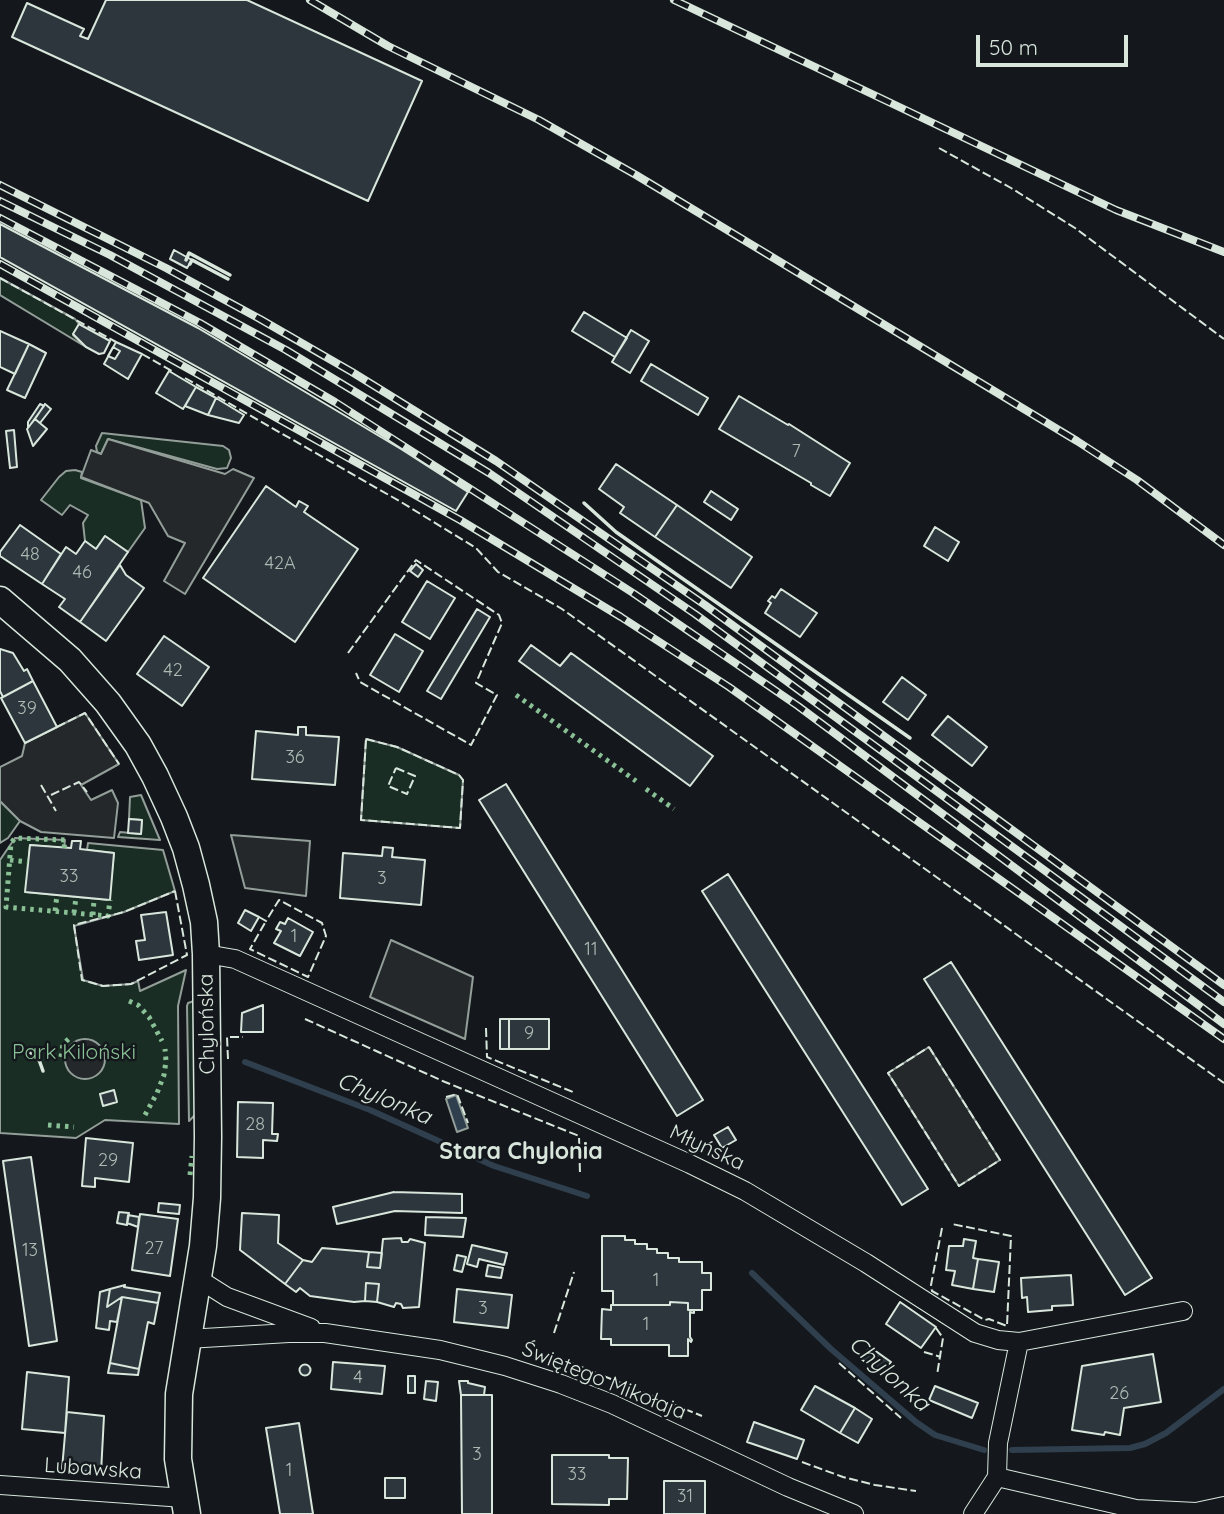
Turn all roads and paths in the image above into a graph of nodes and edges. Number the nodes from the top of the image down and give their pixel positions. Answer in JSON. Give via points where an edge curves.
{"nodes":[{"id":1,"x":0,"y":600,"type":"edge"},
{"id":2,"x":206,"y":954,"type":"junction"},
{"id":3,"x":197,"y":1278,"type":"junction"},
{"id":4,"x":1183,"y":1311,"type":"dead end"},
{"id":5,"x":325,"y":1333,"type":"junction"},
{"id":6,"x":187,"y":1339,"type":"junction"},
{"id":7,"x":1019,"y":1342,"type":"junction"},
{"id":8,"x":997,"y":1477,"type":"junction"},
{"id":9,"x":0,"y":1485,"type":"edge"},
{"id":10,"x":185,"y":1506,"type":"edge"},
{"id":11,"x":1224,"y":1506,"type":"edge"},
{"id":12,"x":854,"y":1514,"type":"edge"},
{"id":13,"x":973,"y":1514,"type":"edge"}],
"edges":[{"from":1,"to":2,"type":"street","name":"Chylońska","via":[[70,660],[138,746],[186,848],[204,922]]},
{"from":2,"to":3,"type":"street","name":"Chylońska","via":[[207,1198]]},
{"from":2,"to":7,"type":"street","name":"Młyńska","via":[[235,960],[690,1164],[745,1191],[975,1333]]},
{"from":3,"to":5,"type":"street","name":"Świętego Mikołaja","via":[[227,1297]]},
{"from":3,"to":6,"type":"street","name":"Chylońska"},
{"from":4,"to":7,"type":"street","name":"Młyńska"},
{"from":5,"to":6,"type":"street","name":"Świętego Mikołaja"},
{"from":5,"to":12,"type":"street","name":"Świętego Mikołaja","via":[[440,1350],[544,1378],[612,1404]]},
{"from":6,"to":10,"type":"street","name":"Chylońska","via":[[178,1423]]},
{"from":7,"to":8,"type":"street","via":[[998,1443]]},
{"from":8,"to":11,"type":"street","via":[[1136,1509],[1196,1511]]},
{"from":8,"to":13,"type":"street"},
{"from":9,"to":10,"type":"street","name":"Lubawska"}]}
